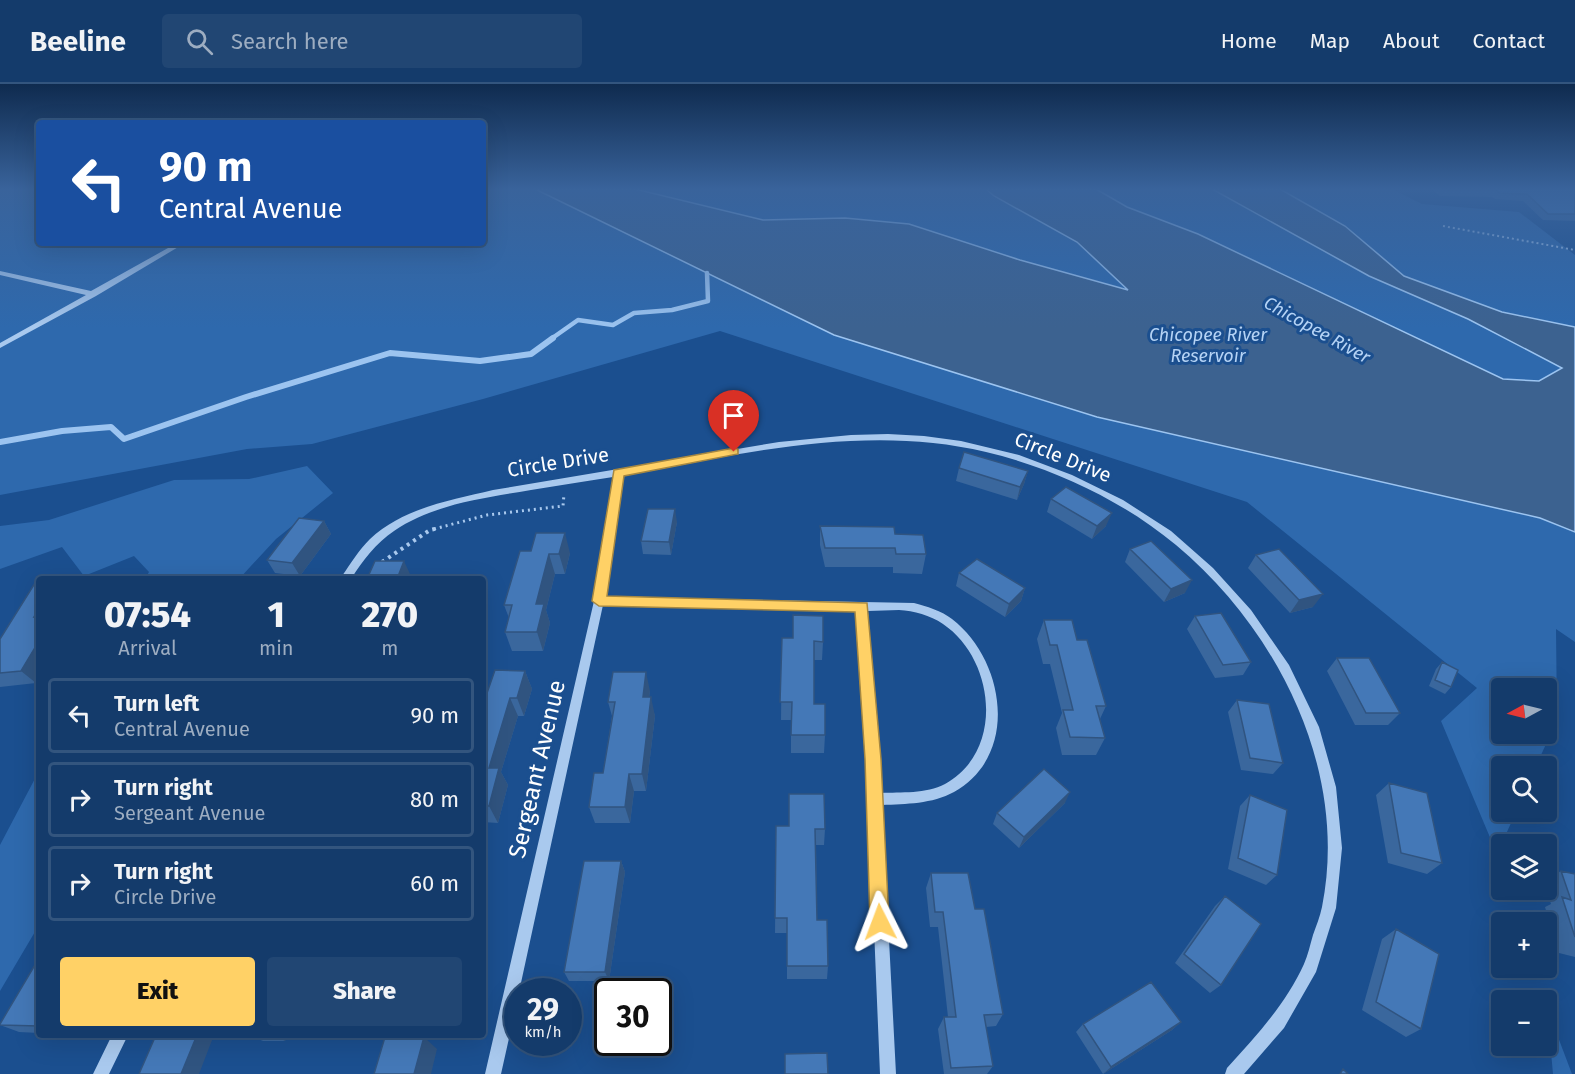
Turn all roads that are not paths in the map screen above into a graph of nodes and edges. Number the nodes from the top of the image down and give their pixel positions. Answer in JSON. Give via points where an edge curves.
{"nodes":[{"id":1,"x":177,"y":246,"type":"edge"},
{"id":2,"x":0,"y":273,"type":"edge"},
{"id":3,"x":93,"y":294,"type":"junction"},
{"id":4,"x":0,"y":346,"type":"edge"},
{"id":5,"x":618,"y":473,"type":"junction"},
{"id":6,"x":348,"y":576,"type":"edge"},
{"id":7,"x":599,"y":601,"type":"junction"},
{"id":8,"x":862,"y":607,"type":"junction"},
{"id":9,"x":874,"y":799,"type":"junction"},
{"id":10,"x":119,"y":1038,"type":"edge"},
{"id":11,"x":101,"y":1074,"type":"edge"},
{"id":12,"x":493,"y":1074,"type":"edge"},
{"id":13,"x":888,"y":1074,"type":"edge"},
{"id":14,"x":1233,"y":1074,"type":"edge"}],
"edges":[{"from":1,"to":3,"type":"street"},
{"from":2,"to":3,"type":"street"},
{"from":3,"to":4,"type":"street"},
{"from":5,"to":6,"type":"street","name":"Circle Drive","via":[[493,493],[417,513],[358,555]]},
{"from":5,"to":7,"type":"street","name":"Sergeant Avenue"},
{"from":5,"to":14,"type":"street","name":"Circle Drive","via":[[824,438],[931,440],[997,452],[1076,482],[1138,514],[1192,554],[1257,626],[1293,681],[1322,748],[1336,824],[1336,865],[1319,948],[1278,1027]]},
{"from":7,"to":8,"type":"street"},
{"from":7,"to":12,"type":"street","name":"Sergeant Avenue"},
{"from":8,"to":9,"type":"street"},
{"from":8,"to":9,"type":"street","via":[[922,609],[954,626],[985,669],[993,713],[990,738],[979,761],[951,787],[914,796]]},
{"from":9,"to":13,"type":"street"},
{"from":10,"to":11,"type":"street"}]}
